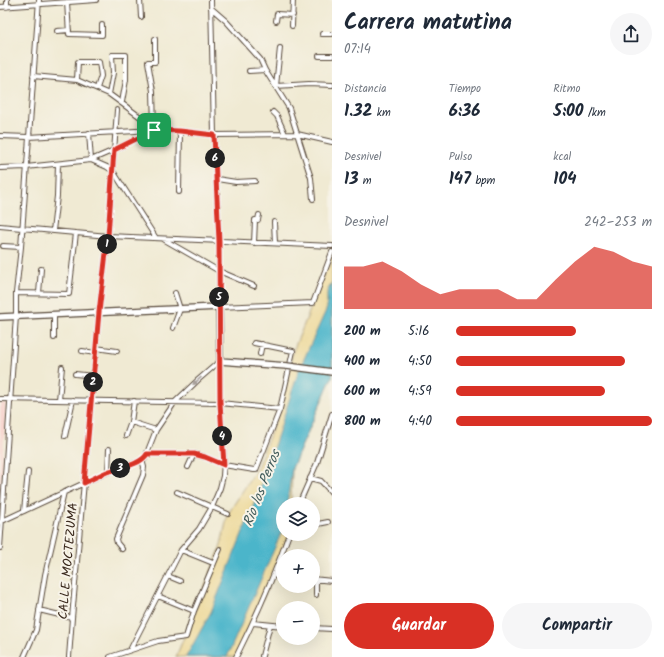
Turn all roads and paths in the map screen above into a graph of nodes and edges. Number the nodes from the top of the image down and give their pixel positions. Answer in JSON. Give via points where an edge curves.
{"nodes":[{"id":1,"x":7,"y":0,"type":"edge"},
{"id":2,"x":96,"y":0,"type":"edge"},
{"id":3,"x":140,"y":0,"type":"edge"},
{"id":4,"x":211,"y":0,"type":"edge"},
{"id":5,"x":293,"y":0,"type":"edge"},
{"id":6,"x":39,"y":2,"type":"edge"},
{"id":7,"x":67,"y":2,"type":"junction"},
{"id":8,"x":0,"y":7,"type":"edge"},
{"id":9,"x":8,"y":7,"type":"junction"},
{"id":10,"x":211,"y":8,"type":"junction"},
{"id":11,"x":293,"y":14,"type":"junction"},
{"id":12,"x":141,"y":17,"type":"dead end"},
{"id":13,"x":276,"y":21,"type":"dead end"},
{"id":14,"x":102,"y":25,"type":"dead end"},
{"id":15,"x":292,"y":26,"type":"dead end"},
{"id":16,"x":57,"y":30,"type":"dead end"},
{"id":17,"x":69,"y":30,"type":"junction"},
{"id":18,"x":322,"y":34,"type":"dead end"},
{"id":19,"x":332,"y":34,"type":"edge"},
{"id":20,"x":156,"y":39,"type":"dead end"},
{"id":21,"x":280,"y":48,"type":"dead end"},
{"id":22,"x":319,"y":56,"type":"dead end"},
{"id":23,"x":332,"y":56,"type":"edge"},
{"id":24,"x":265,"y":70,"type":"junction"},
{"id":25,"x":248,"y":71,"type":"dead end"},
{"id":26,"x":33,"y":76,"type":"junction"},
{"id":27,"x":77,"y":80,"type":"junction"},
{"id":28,"x":332,"y":85,"type":"edge"},
{"id":29,"x":276,"y":86,"type":"junction"},
{"id":30,"x":97,"y":88,"type":"junction"},
{"id":31,"x":109,"y":94,"type":"junction"},
{"id":32,"x":122,"y":102,"type":"junction"},
{"id":33,"x":117,"y":110,"type":"dead end"},
{"id":34,"x":274,"y":112,"type":"dead end"},
{"id":35,"x":154,"y":128,"type":"junction"},
{"id":36,"x":116,"y":131,"type":"junction"},
{"id":37,"x":180,"y":131,"type":"junction"},
{"id":38,"x":89,"y":133,"type":"junction"},
{"id":39,"x":284,"y":134,"type":"junction"},
{"id":40,"x":297,"y":134,"type":"junction"},
{"id":41,"x":214,"y":135,"type":"junction"},
{"id":42,"x":0,"y":136,"type":"edge"},
{"id":43,"x":28,"y":137,"type":"junction"},
{"id":44,"x":332,"y":142,"type":"edge"},
{"id":45,"x":114,"y":150,"type":"junction"},
{"id":46,"x":91,"y":160,"type":"junction"},
{"id":47,"x":58,"y":164,"type":"junction"},
{"id":48,"x":26,"y":167,"type":"junction"},
{"id":49,"x":0,"y":168,"type":"edge"},
{"id":50,"x":113,"y":171,"type":"junction"},
{"id":51,"x":217,"y":179,"type":"junction"},
{"id":52,"x":255,"y":181,"type":"dead end"},
{"id":53,"x":179,"y":192,"type":"dead end"},
{"id":54,"x":313,"y":199,"type":"dead end"},
{"id":55,"x":259,"y":215,"type":"dead end"},
{"id":56,"x":274,"y":222,"type":"dead end"},
{"id":57,"x":0,"y":226,"type":"edge"},
{"id":58,"x":22,"y":228,"type":"junction"},
{"id":59,"x":53,"y":231,"type":"junction"},
{"id":60,"x":76,"y":233,"type":"junction"},
{"id":61,"x":108,"y":236,"type":"junction"},
{"id":62,"x":156,"y":238,"type":"junction"},
{"id":63,"x":161,"y":238,"type":"junction"},
{"id":64,"x":219,"y":241,"type":"junction"},
{"id":65,"x":254,"y":243,"type":"junction"},
{"id":66,"x":275,"y":243,"type":"junction"},
{"id":67,"x":3,"y":246,"type":"dead end"},
{"id":68,"x":332,"y":246,"type":"edge"},
{"id":69,"x":21,"y":247,"type":"junction"},
{"id":70,"x":332,"y":252,"type":"edge"},
{"id":71,"x":41,"y":269,"type":"dead end"},
{"id":72,"x":219,"y":271,"type":"junction"},
{"id":73,"x":254,"y":286,"type":"dead end"},
{"id":74,"x":16,"y":293,"type":"junction"},
{"id":75,"x":39,"y":293,"type":"junction"},
{"id":76,"x":175,"y":293,"type":"dead end"},
{"id":77,"x":219,"y":307,"type":"junction"},
{"id":78,"x":180,"y":309,"type":"junction"},
{"id":79,"x":99,"y":312,"type":"junction"},
{"id":80,"x":54,"y":314,"type":"junction"},
{"id":81,"x":16,"y":316,"type":"junction"},
{"id":82,"x":0,"y":317,"type":"edge"},
{"id":83,"x":173,"y":328,"type":"dead end"},
{"id":84,"x":54,"y":338,"type":"dead end"},
{"id":85,"x":254,"y":343,"type":"dead end"},
{"id":86,"x":262,"y":344,"type":"junction"},
{"id":87,"x":82,"y":351,"type":"dead end"},
{"id":88,"x":96,"y":351,"type":"junction"},
{"id":89,"x":117,"y":351,"type":"dead end"},
{"id":90,"x":260,"y":354,"type":"dead end"},
{"id":91,"x":220,"y":361,"type":"junction"},
{"id":92,"x":62,"y":367,"type":"dead end"},
{"id":93,"x":288,"y":368,"type":"junction"},
{"id":94,"x":332,"y":372,"type":"edge"},
{"id":95,"x":75,"y":374,"type":"dead end"},
{"id":96,"x":94,"y":376,"type":"junction"},
{"id":97,"x":0,"y":399,"type":"edge"},
{"id":98,"x":10,"y":399,"type":"junction"},
{"id":99,"x":59,"y":400,"type":"junction"},
{"id":100,"x":73,"y":400,"type":"junction"},
{"id":101,"x":91,"y":401,"type":"junction"},
{"id":102,"x":134,"y":401,"type":"junction"},
{"id":103,"x":175,"y":402,"type":"junction"},
{"id":104,"x":220,"y":403,"type":"junction"},
{"id":105,"x":280,"y":409,"type":"junction"},
{"id":106,"x":332,"y":414,"type":"edge"},
{"id":107,"x":131,"y":422,"type":"junction"},
{"id":108,"x":156,"y":430,"type":"junction"},
{"id":109,"x":65,"y":436,"type":"dead end"},
{"id":110,"x":126,"y":436,"type":"dead end"},
{"id":111,"x":109,"y":449,"type":"dead end"},
{"id":112,"x":147,"y":454,"type":"junction"},
{"id":113,"x":194,"y":454,"type":"junction"},
{"id":114,"x":142,"y":460,"type":"junction"},
{"id":115,"x":224,"y":465,"type":"junction"},
{"id":116,"x":188,"y":467,"type":"dead end"},
{"id":117,"x":28,"y":472,"type":"dead end"},
{"id":118,"x":108,"y":472,"type":"junction"},
{"id":119,"x":310,"y":478,"type":"junction"},
{"id":120,"x":84,"y":483,"type":"junction"},
{"id":121,"x":64,"y":492,"type":"junction"},
{"id":122,"x":178,"y":492,"type":"dead end"},
{"id":123,"x":332,"y":493,"type":"edge"},
{"id":124,"x":302,"y":497,"type":"edge"},
{"id":125,"x":212,"y":507,"type":"junction"},
{"id":126,"x":24,"y":511,"type":"junction"},
{"id":127,"x":228,"y":514,"type":"dead end"},
{"id":128,"x":1,"y":522,"type":"edge"},
{"id":129,"x":328,"y":522,"type":"dead end"},
{"id":130,"x":320,"y":524,"type":"edge"},
{"id":131,"x":286,"y":541,"type":"edge"},
{"id":132,"x":0,"y":548,"type":"edge"},
{"id":133,"x":122,"y":549,"type":"dead end"},
{"id":134,"x":181,"y":550,"type":"junction"},
{"id":135,"x":220,"y":550,"type":"dead end"},
{"id":136,"x":214,"y":563,"type":"junction"},
{"id":137,"x":274,"y":575,"type":"joint"},
{"id":138,"x":168,"y":576,"type":"junction"},
{"id":139,"x":180,"y":580,"type":"dead end"},
{"id":140,"x":320,"y":580,"type":"edge"},
{"id":141,"x":332,"y":581,"type":"edge"},
{"id":142,"x":158,"y":596,"type":"junction"},
{"id":143,"x":39,"y":610,"type":"junction"},
{"id":144,"x":194,"y":611,"type":"junction"},
{"id":145,"x":72,"y":618,"type":"junction"},
{"id":146,"x":253,"y":623,"type":"junction"},
{"id":147,"x":270,"y":625,"type":"junction"},
{"id":148,"x":276,"y":625,"type":"edge"},
{"id":149,"x":320,"y":628,"type":"edge"},
{"id":150,"x":332,"y":629,"type":"edge"},
{"id":151,"x":130,"y":650,"type":"junction"},
{"id":152,"x":118,"y":655,"type":"edge"},
{"id":153,"x":262,"y":656,"type":"dead end"},
{"id":154,"x":24,"y":657,"type":"edge"},
{"id":155,"x":69,"y":657,"type":"edge"},
{"id":156,"x":110,"y":657,"type":"edge"},
{"id":157,"x":236,"y":657,"type":"edge"}],
"edges":[{"from":1,"to":9,"type":"street"},
{"from":2,"to":7,"type":"street"},
{"from":3,"to":12,"type":"street"},
{"from":4,"to":10,"type":"street"},
{"from":5,"to":11,"type":"street"},
{"from":6,"to":7,"type":"street"},
{"from":6,"to":9,"type":"street"},
{"from":6,"to":26,"type":"street"},
{"from":7,"to":17,"type":"street"},
{"from":8,"to":9,"type":"street"},
{"from":10,"to":24,"type":"street","via":[[260,59]]},
{"from":10,"to":41,"type":"street"},
{"from":11,"to":13,"type":"street","via":[[277,14]]},
{"from":11,"to":15,"type":"street"},
{"from":14,"to":17,"type":"street","via":[[102,35],[69,34]]},
{"from":16,"to":17,"type":"street"},
{"from":18,"to":19,"type":"street"},
{"from":20,"to":35,"type":"street","via":[[155,62],[148,62],[153,91]]},
{"from":21,"to":29,"type":"street"},
{"from":22,"to":23,"type":"street"},
{"from":24,"to":25,"type":"street"},
{"from":24,"to":29,"type":"street"},
{"from":26,"to":27,"type":"street"},
{"from":26,"to":43,"type":"street"},
{"from":27,"to":30,"type":"street"},
{"from":27,"to":30,"type":"street","via":[[78,62],[99,62],[101,76]]},
{"from":28,"to":29,"type":"street"},
{"from":29,"to":40,"type":"street","via":[[289,108]]},
{"from":30,"to":31,"type":"street"},
{"from":31,"to":32,"type":"street"},
{"from":31,"to":32,"type":"street","via":[[113,73],[112,55],[126,56],[126,80]]},
{"from":32,"to":35,"type":"street"},
{"from":33,"to":36,"type":"street","name":"CALLE MOCTEZUMA"},
{"from":34,"to":39,"type":"street"},
{"from":35,"to":36,"type":"street"},
{"from":35,"to":37,"type":"street"},
{"from":35,"to":45,"type":"street"},
{"from":36,"to":38,"type":"street"},
{"from":36,"to":45,"type":"street","name":"CALLE MOCTEZUMA"},
{"from":37,"to":41,"type":"street"},
{"from":37,"to":53,"type":"street"},
{"from":38,"to":43,"type":"street"},
{"from":38,"to":46,"type":"street"},
{"from":39,"to":40,"type":"street"},
{"from":39,"to":41,"type":"street"},
{"from":40,"to":44,"type":"street"},
{"from":40,"to":54,"type":"street","via":[[312,178]]},
{"from":41,"to":51,"type":"street"},
{"from":42,"to":43,"type":"street"},
{"from":43,"to":48,"type":"street"},
{"from":45,"to":46,"type":"street"},
{"from":45,"to":50,"type":"street","name":"CALLE MOCTEZUMA"},
{"from":46,"to":47,"type":"street"},
{"from":46,"to":50,"type":"street"},
{"from":47,"to":48,"type":"street"},
{"from":47,"to":59,"type":"street"},
{"from":48,"to":49,"type":"street"},
{"from":48,"to":58,"type":"street"},
{"from":50,"to":61,"type":"street","name":"CALLE MOCTEZUMA"},
{"from":50,"to":62,"type":"street"},
{"from":51,"to":52,"type":"street"},
{"from":51,"to":64,"type":"street"},
{"from":55,"to":65,"type":"street","via":[[258,220],[255,220]]},
{"from":56,"to":66,"type":"street"},
{"from":57,"to":58,"type":"street"},
{"from":58,"to":59,"type":"street"},
{"from":58,"to":69,"type":"street"},
{"from":59,"to":60,"type":"street"},
{"from":60,"to":61,"type":"street"},
{"from":60,"to":75,"type":"street","via":[[69,294]]},
{"from":61,"to":62,"type":"street"},
{"from":61,"to":79,"type":"street","name":"CALLE MOCTEZUMA"},
{"from":62,"to":63,"type":"street"},
{"from":63,"to":64,"type":"street"},
{"from":63,"to":72,"type":"street"},
{"from":64,"to":65,"type":"street"},
{"from":64,"to":72,"type":"street"},
{"from":65,"to":66,"type":"street"},
{"from":66,"to":68,"type":"street"},
{"from":67,"to":69,"type":"street"},
{"from":69,"to":74,"type":"street"},
{"from":70,"to":77,"type":"street","via":[[313,303]]},
{"from":71,"to":75,"type":"street"},
{"from":72,"to":73,"type":"street"},
{"from":72,"to":77,"type":"street"},
{"from":74,"to":75,"type":"street"},
{"from":74,"to":81,"type":"street"},
{"from":76,"to":78,"type":"street"},
{"from":77,"to":78,"type":"street"},
{"from":77,"to":91,"type":"street"},
{"from":78,"to":79,"type":"street"},
{"from":78,"to":83,"type":"street"},
{"from":79,"to":80,"type":"street"},
{"from":79,"to":88,"type":"street","name":"CALLE MOCTEZUMA"},
{"from":80,"to":81,"type":"street"},
{"from":80,"to":84,"type":"street"},
{"from":81,"to":82,"type":"street"},
{"from":81,"to":98,"type":"street"},
{"from":85,"to":86,"type":"street"},
{"from":86,"to":90,"type":"street"},
{"from":86,"to":93,"type":"street","via":[[292,351]]},
{"from":87,"to":88,"type":"street"},
{"from":88,"to":89,"type":"street"},
{"from":88,"to":96,"type":"street","name":"CALLE MOCTEZUMA"},
{"from":91,"to":93,"type":"street"},
{"from":91,"to":103,"type":"street","one_way":true},
{"from":91,"to":104,"type":"street"},
{"from":92,"to":99,"type":"street"},
{"from":93,"to":94,"type":"street","bridge":true},
{"from":93,"to":105,"type":"street"},
{"from":95,"to":96,"type":"street"},
{"from":96,"to":101,"type":"street","name":"CALLE MOCTEZUMA"},
{"from":97,"to":98,"type":"street"},
{"from":98,"to":99,"type":"street"},
{"from":98,"to":128,"type":"street"},
{"from":99,"to":100,"type":"street"},
{"from":100,"to":101,"type":"street"},
{"from":100,"to":109,"type":"street"},
{"from":101,"to":102,"type":"street"},
{"from":101,"to":120,"type":"street","name":"CALLE MOCTEZUMA"},
{"from":102,"to":103,"type":"street"},
{"from":102,"to":107,"type":"street"},
{"from":103,"to":104,"type":"street"},
{"from":103,"to":108,"type":"street"},
{"from":104,"to":105,"type":"street"},
{"from":104,"to":115,"type":"street"},
{"from":105,"to":115,"type":"street","via":[[256,470]]},
{"from":106,"to":119,"type":"street"},
{"from":107,"to":108,"type":"street"},
{"from":107,"to":110,"type":"street"},
{"from":108,"to":112,"type":"street"},
{"from":111,"to":118,"type":"street"},
{"from":112,"to":113,"type":"street"},
{"from":112,"to":114,"type":"street"},
{"from":113,"to":115,"type":"street"},
{"from":113,"to":116,"type":"street"},
{"from":114,"to":118,"type":"street"},
{"from":114,"to":133,"type":"street","via":[[143,475],[116,539]]},
{"from":115,"to":125,"type":"street","via":[[220,488]]},
{"from":117,"to":126,"type":"street"},
{"from":118,"to":120,"type":"street"},
{"from":119,"to":123,"type":"street","via":[[321,481]]},
{"from":119,"to":124,"type":"street"},
{"from":120,"to":121,"type":"street"},
{"from":120,"to":145,"type":"street","name":"CALLE MOCTEZUMA"},
{"from":121,"to":126,"type":"street"},
{"from":121,"to":143,"type":"street"},
{"from":122,"to":125,"type":"street"},
{"from":125,"to":127,"type":"street"},
{"from":125,"to":134,"type":"street","via":[[199,529]]},
{"from":126,"to":128,"type":"street"},
{"from":128,"to":132,"type":"street"},
{"from":129,"to":130,"type":"street"},
{"from":131,"to":137,"type":"street"},
{"from":134,"to":136,"type":"street"},
{"from":134,"to":138,"type":"street"},
{"from":135,"to":136,"type":"street"},
{"from":136,"to":144,"type":"street"},
{"from":137,"to":146,"type":"street"},
{"from":138,"to":139,"type":"street"},
{"from":138,"to":142,"type":"street"},
{"from":140,"to":141,"type":"street"},
{"from":142,"to":144,"type":"street"},
{"from":142,"to":151,"type":"street"},
{"from":143,"to":145,"type":"street"},
{"from":143,"to":154,"type":"street","via":[[34,636]]},
{"from":144,"to":151,"type":"street","via":[[186,637],[158,641]]},
{"from":145,"to":155,"type":"street","name":"CALLE MOCTEZUMA"},
{"from":146,"to":147,"type":"street"},
{"from":146,"to":157,"type":"street"},
{"from":147,"to":148,"type":"street"},
{"from":147,"to":153,"type":"street"},
{"from":149,"to":150,"type":"street"},
{"from":151,"to":152,"type":"street"},
{"from":152,"to":156,"type":"street"}]}
